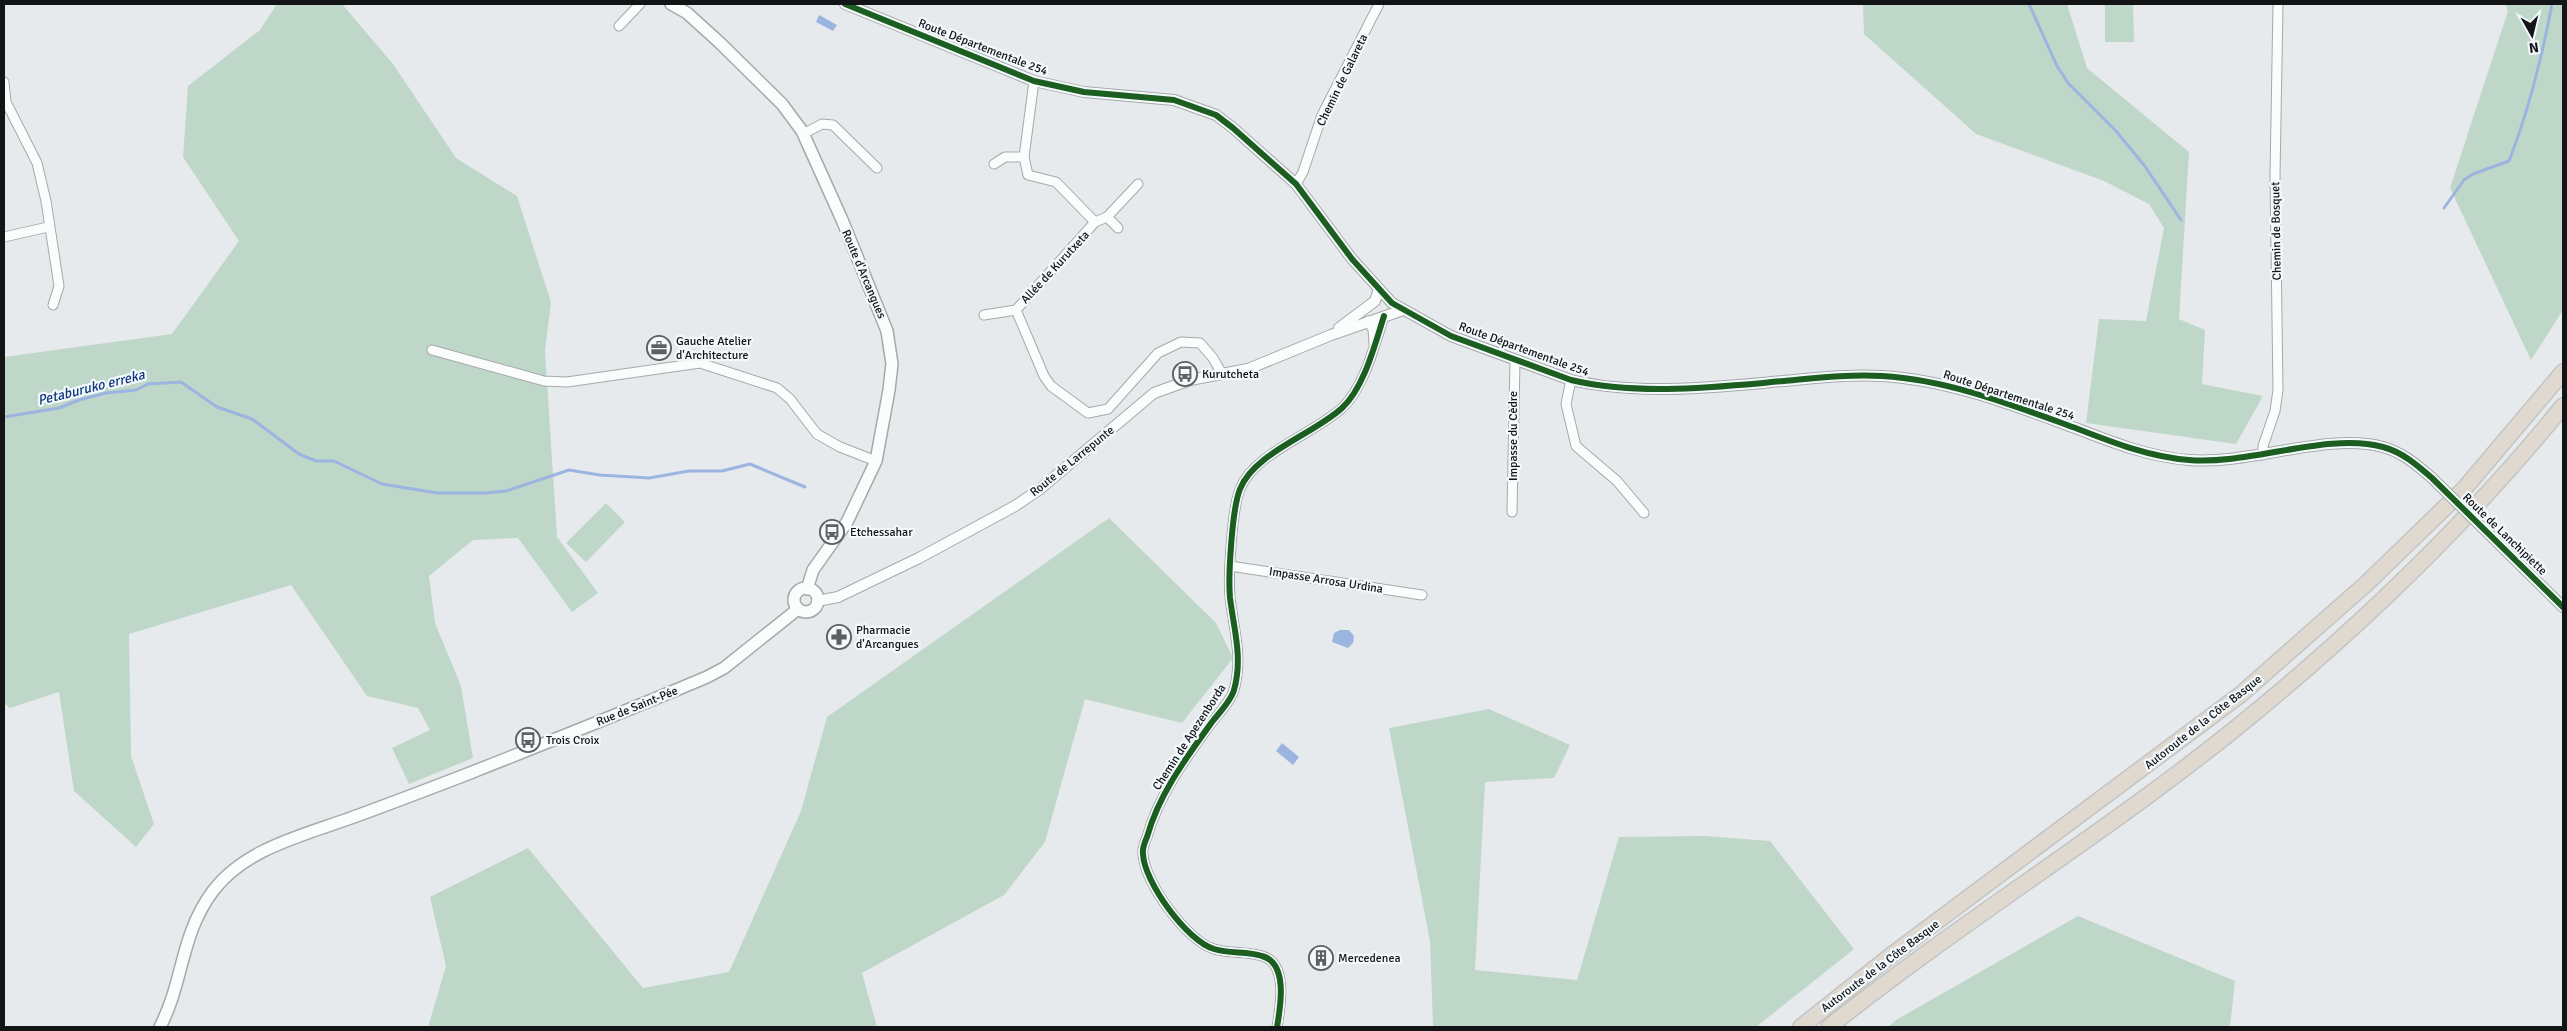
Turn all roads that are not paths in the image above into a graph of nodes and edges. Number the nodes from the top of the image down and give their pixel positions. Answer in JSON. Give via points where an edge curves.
{"nodes":[{"id":1,"x":640,"y":4,"type":"edge"},
{"id":2,"x":672,"y":4,"type":"edge"},
{"id":3,"x":845,"y":4,"type":"edge"},
{"id":4,"x":1379,"y":4,"type":"edge"},
{"id":5,"x":2278,"y":4,"type":"edge"},
{"id":6,"x":619,"y":26,"type":"dead end"},
{"id":7,"x":1034,"y":81,"type":"junction"},
{"id":8,"x":4,"y":82,"type":"edge"},
{"id":9,"x":5,"y":102,"type":"edge"},
{"id":10,"x":803,"y":134,"type":"junction"},
{"id":11,"x":1024,"y":157,"type":"junction"},
{"id":12,"x":994,"y":164,"type":"dead end"},
{"id":13,"x":877,"y":168,"type":"dead end"},
{"id":14,"x":1138,"y":184,"type":"dead end"},
{"id":15,"x":1296,"y":184,"type":"junction"},
{"id":16,"x":1107,"y":217,"type":"junction"},
{"id":17,"x":1095,"y":222,"type":"junction"},
{"id":18,"x":48,"y":227,"type":"junction"},
{"id":19,"x":1118,"y":228,"type":"dead end"},
{"id":20,"x":4,"y":237,"type":"edge"},
{"id":21,"x":1379,"y":290,"type":"junction"},
{"id":22,"x":1370,"y":304,"type":"junction"},
{"id":23,"x":53,"y":305,"type":"dead end"},
{"id":24,"x":1016,"y":310,"type":"junction"},
{"id":25,"x":1404,"y":310,"type":"junction"},
{"id":26,"x":984,"y":315,"type":"dead end"},
{"id":27,"x":1375,"y":319,"type":"junction"},
{"id":28,"x":1330,"y":335,"type":"junction"},
{"id":29,"x":1374,"y":349,"type":"junction"},
{"id":30,"x":432,"y":350,"type":"dead end"},
{"id":31,"x":1515,"y":361,"type":"junction"},
{"id":32,"x":2563,"y":372,"type":"edge"},
{"id":33,"x":1222,"y":374,"type":"junction"},
{"id":34,"x":1571,"y":380,"type":"junction"},
{"id":35,"x":2563,"y":406,"type":"edge"},
{"id":36,"x":2263,"y":455,"type":"junction"},
{"id":37,"x":876,"y":461,"type":"junction"},
{"id":38,"x":2432,"y":478,"type":"joint"},
{"id":39,"x":1512,"y":512,"type":"dead end"},
{"id":40,"x":1644,"y":513,"type":"dead end"},
{"id":41,"x":1230,"y":566,"type":"junction"},
{"id":42,"x":808,"y":589,"type":"junction"},
{"id":43,"x":1422,"y":595,"type":"dead end"},
{"id":44,"x":818,"y":601,"type":"junction"},
{"id":45,"x":2563,"y":607,"type":"edge"},
{"id":46,"x":798,"y":609,"type":"junction"},
{"id":47,"x":160,"y":1027,"type":"edge"},
{"id":48,"x":1277,"y":1027,"type":"edge"},
{"id":49,"x":1801,"y":1027,"type":"edge"},
{"id":50,"x":1828,"y":1027,"type":"edge"}],
"edges":[{"from":1,"to":6,"type":"street"},
{"from":2,"to":10,"type":"main road","name":"Route d'Arcangues","via":[[719,42],[776,98]]},
{"from":3,"to":7,"type":"street","name":"Route Départementale 254"},
{"from":4,"to":15,"type":"street","name":"Chemin de Galareta","via":[[1322,115]]},
{"from":5,"to":36,"type":"street","name":"Chemin de Bosquet","via":[[2275,165],[2278,390]]},
{"from":7,"to":11,"type":"street"},
{"from":7,"to":15,"type":"street","name":"Route Départementale 254","via":[[1084,92],[1174,100],[1195,106],[1216,115],[1233,128]]},
{"from":8,"to":9,"type":"street"},
{"from":9,"to":18,"type":"street","via":[[37,163]]},
{"from":10,"to":13,"type":"street","via":[[822,124],[833,124]]},
{"from":10,"to":37,"type":"main road","name":"Route d'Arcangues","via":[[887,331],[892,364],[890,390]]},
{"from":11,"to":12,"type":"street","via":[[1005,157]]},
{"from":11,"to":17,"type":"street","name":"Allée de Kurutxeta","via":[[1028,176],[1056,182]]},
{"from":14,"to":16,"type":"street","name":"Allée de Kurutxeta"},
{"from":15,"to":21,"type":"street","name":"Route Départementale 254","via":[[1352,260]]},
{"from":16,"to":17,"type":"street","name":"Allée de Kurutxeta"},
{"from":16,"to":19,"type":"street"},
{"from":17,"to":24,"type":"street","name":"Allée de Kurutxeta"},
{"from":18,"to":20,"type":"street"},
{"from":18,"to":23,"type":"street","via":[[59,286]]},
{"from":21,"to":22,"type":"street","name":"Route de Larrepunte","via":[[1375,301]]},
{"from":21,"to":25,"type":"street","name":"Route Départementale 254"},
{"from":22,"to":27,"type":"street"},
{"from":22,"to":28,"type":"street","name":"Route de Larrepunte"},
{"from":24,"to":26,"type":"street","name":"Allée de Kurutxeta"},
{"from":24,"to":33,"type":"street","via":[[1044,376],[1051,386],[1088,414],[1108,409],[1158,353],[1181,342],[1200,343]]},
{"from":25,"to":27,"type":"street","name":"Route de Larrepunte"},
{"from":25,"to":31,"type":"street","name":"Route Départementale 254","via":[[1451,336]]},
{"from":27,"to":28,"type":"street","name":"Route de Larrepunte"},
{"from":27,"to":29,"type":"street","name":"Chemin de Apezenborda"},
{"from":27,"to":29,"type":"street","via":[[1372,329]]},
{"from":28,"to":33,"type":"street","name":"Route de Larrepunte","via":[[1265,363]]},
{"from":29,"to":41,"type":"street","name":"Chemin de Apezenborda","via":[[1352,396],[1343,407],[1315,429],[1266,458],[1249,474],[1240,488]]},
{"from":30,"to":37,"type":"street","via":[[544,381],[567,382],[700,363],[777,388],[818,434],[840,447]]},
{"from":31,"to":34,"type":"street","name":"Route Départementale 254"},
{"from":31,"to":39,"type":"street","name":"Impasse du Cèdre"},
{"from":32,"to":49,"type":"highway","name":"Autoroute de la Côte Basque","via":[[2464,490],[2366,584],[2240,695]]},
{"from":33,"to":44,"type":"street","name":"Route de Larrepunte","via":[[1183,382],[1154,393],[1040,489],[1015,506],[920,558],[838,597]]},
{"from":34,"to":36,"type":"street","name":"Route Départementale 254","via":[[1630,388],[1724,386],[1854,375],[1917,379],[1956,387],[2147,454],[2208,461]]},
{"from":34,"to":40,"type":"street","via":[[1566,404],[1576,446],[1617,481]]},
{"from":35,"to":50,"type":"highway","name":"Autoroute de la Côte Basque","via":[[2481,501],[2377,604],[2257,710],[2119,816],[1897,973]]},
{"from":36,"to":38,"type":"street","name":"Route Départementale 254","via":[[2341,444],[2370,444],[2398,453]]},
{"from":37,"to":42,"type":"main road","name":"Route d'Arcangues","via":[[847,522],[812,570]]},
{"from":38,"to":45,"type":"street","name":"Route de Lanchipiette","bridge":true},
{"from":41,"to":43,"type":"street","name":"Impasse Arrosa Urdina"},
{"from":41,"to":48,"type":"street","name":"Chemin de Apezenborda","via":[[1230,597],[1238,648],[1233,693],[1182,764],[1152,816],[1142,852],[1148,876],[1193,937],[1214,949],[1265,956],[1273,964],[1282,993]]},
{"from":42,"to":44,"type":"main road","via":[[814,592]]},
{"from":42,"to":46,"type":"main road","via":[[795,595],[794,603]]},
{"from":44,"to":46,"type":"main road","via":[[812,610]]},
{"from":46,"to":47,"type":"main road","name":"Rue de Saint-Pée","via":[[724,668],[707,677],[256,855],[213,890],[194,919],[173,996]]}]}
